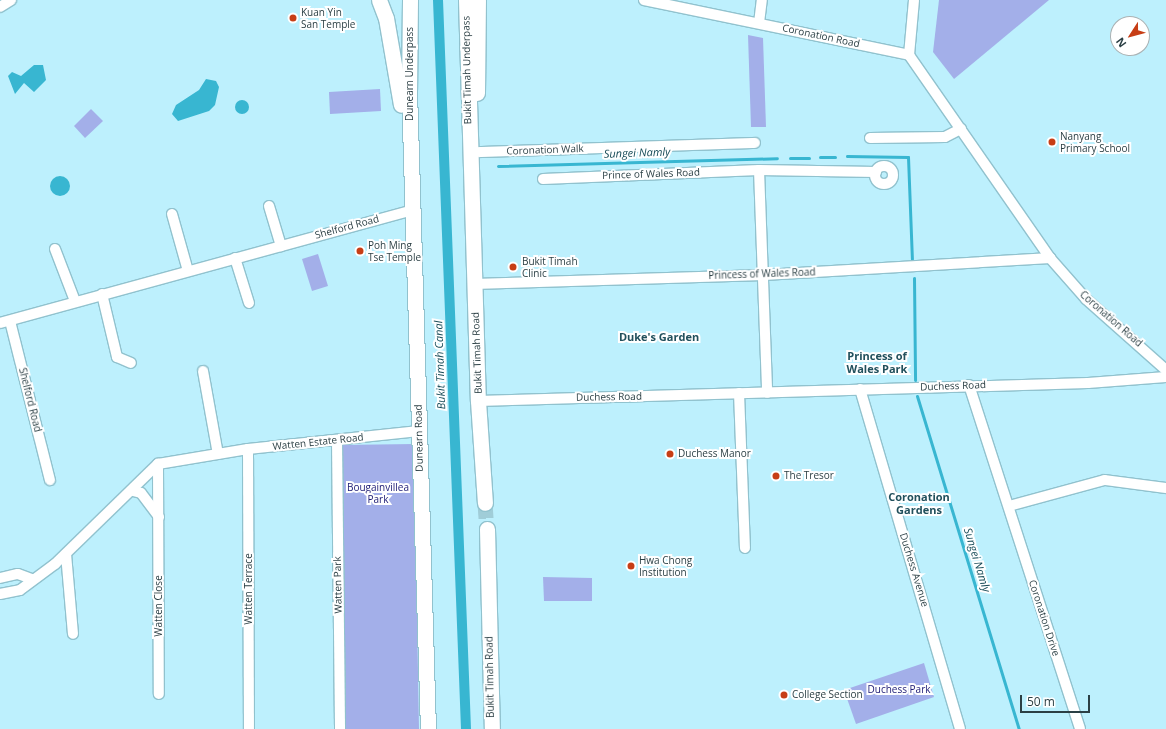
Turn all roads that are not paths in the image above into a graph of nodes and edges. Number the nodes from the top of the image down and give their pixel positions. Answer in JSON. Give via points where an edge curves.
{"nodes":[{"id":1,"x":11,"y":0,"type":"edge"},
{"id":2,"x":378,"y":0,"type":"edge"},
{"id":3,"x":410,"y":0,"type":"edge"},
{"id":4,"x":466,"y":0,"type":"edge"},
{"id":5,"x":478,"y":0,"type":"edge"},
{"id":6,"x":644,"y":0,"type":"edge"},
{"id":7,"x":762,"y":0,"type":"edge"},
{"id":8,"x":914,"y":0,"type":"edge"},
{"id":9,"x":0,"y":7,"type":"edge"},
{"id":10,"x":759,"y":23,"type":"junction"},
{"id":11,"x":909,"y":55,"type":"junction"},
{"id":12,"x":961,"y":129,"type":"junction"},
{"id":13,"x":870,"y":138,"type":"dead end"},
{"id":14,"x":469,"y":141,"type":"joint"},
{"id":15,"x":756,"y":143,"type":"dead end"},
{"id":16,"x":410,"y":147,"type":"junction"},
{"id":17,"x":479,"y":152,"type":"junction"},
{"id":18,"x":759,"y":170,"type":"junction"},
{"id":19,"x":876,"y":172,"type":"dead end"},
{"id":20,"x":542,"y":179,"type":"dead end"},
{"id":21,"x":472,"y":203,"type":"junction"},
{"id":22,"x":269,"y":206,"type":"dead end"},
{"id":23,"x":413,"y":210,"type":"junction"},
{"id":24,"x":172,"y":214,"type":"dead end"},
{"id":25,"x":281,"y":246,"type":"junction"},
{"id":26,"x":55,"y":249,"type":"dead end"},
{"id":27,"x":235,"y":258,"type":"junction"},
{"id":28,"x":1050,"y":258,"type":"junction"},
{"id":29,"x":188,"y":271,"type":"junction"},
{"id":30,"x":764,"y":276,"type":"junction"},
{"id":31,"x":474,"y":284,"type":"junction"},
{"id":32,"x":102,"y":294,"type":"junction"},
{"id":33,"x":75,"y":302,"type":"junction"},
{"id":34,"x":249,"y":303,"type":"dead end"},
{"id":35,"x":5,"y":322,"type":"edge"},
{"id":36,"x":131,"y":363,"type":"dead end"},
{"id":37,"x":1166,"y":370,"type":"edge"},
{"id":38,"x":203,"y":371,"type":"dead end"},
{"id":39,"x":1166,"y":377,"type":"edge"},
{"id":40,"x":969,"y":385,"type":"junction"},
{"id":41,"x":860,"y":389,"type":"junction"},
{"id":42,"x":767,"y":393,"type":"junction"},
{"id":43,"x":739,"y":394,"type":"junction"},
{"id":44,"x":478,"y":401,"type":"junction"},
{"id":45,"x":419,"y":431,"type":"junction"},
{"id":46,"x":337,"y":440,"type":"junction"},
{"id":47,"x":248,"y":449,"type":"junction"},
{"id":48,"x":218,"y":454,"type":"junction"},
{"id":49,"x":158,"y":464,"type":"junction"},
{"id":50,"x":50,"y":480,"type":"dead end"},
{"id":51,"x":1166,"y":488,"type":"edge"},
{"id":52,"x":133,"y":491,"type":"junction"},
{"id":53,"x":485,"y":503,"type":"tunnel mouth"},
{"id":54,"x":1009,"y":506,"type":"junction"},
{"id":55,"x":160,"y":518,"type":"junction"},
{"id":56,"x":487,"y":529,"type":"tunnel mouth"},
{"id":57,"x":745,"y":548,"type":"dead end"},
{"id":58,"x":66,"y":554,"type":"junction"},
{"id":59,"x":0,"y":578,"type":"edge"},
{"id":60,"x":32,"y":579,"type":"junction"},
{"id":61,"x":0,"y":594,"type":"edge"},
{"id":62,"x":73,"y":634,"type":"dead end"},
{"id":63,"x":159,"y":694,"type":"dead end"},
{"id":64,"x":249,"y":729,"type":"edge"},
{"id":65,"x":340,"y":729,"type":"edge"},
{"id":66,"x":428,"y":729,"type":"edge"},
{"id":67,"x":492,"y":729,"type":"edge"},
{"id":68,"x":960,"y":729,"type":"edge"},
{"id":69,"x":1080,"y":729,"type":"edge"}],
"edges":[{"from":1,"to":9,"type":"street"},
{"from":2,"to":16,"type":"highway","via":[[386,18]]},
{"from":3,"to":16,"type":"highway","name":"Dunearn Underpass"},
{"from":4,"to":14,"type":"highway","name":"Bukit Timah Underpass"},
{"from":5,"to":17,"type":"highway","name":"Bukit Timah Road"},
{"from":6,"to":10,"type":"street","name":"Coronation Road"},
{"from":7,"to":10,"type":"street"},
{"from":8,"to":11,"type":"street"},
{"from":10,"to":11,"type":"street","name":"Coronation Road"},
{"from":11,"to":12,"type":"street","name":"Coronation Road"},
{"from":12,"to":13,"type":"street","via":[[944,137]]},
{"from":12,"to":28,"type":"street","name":"Coronation Road"},
{"from":14,"to":21,"type":"highway","name":"Bukit Timah Road"},
{"from":15,"to":17,"type":"street","name":"Coronation Walk"},
{"from":16,"to":23,"type":"highway","name":"Dunearn Road"},
{"from":17,"to":21,"type":"highway","name":"Bukit Timah Road","via":[[479,191]]},
{"from":18,"to":19,"type":"street","name":"Prince of Wales Road"},
{"from":18,"to":20,"type":"street","name":"Prince of Wales Road"},
{"from":18,"to":30,"type":"street"},
{"from":21,"to":31,"type":"highway","name":"Bukit Timah Road"},
{"from":22,"to":25,"type":"street"},
{"from":23,"to":25,"type":"street","name":"Shelford Road"},
{"from":23,"to":45,"type":"highway","name":"Dunearn Road"},
{"from":24,"to":29,"type":"street"},
{"from":25,"to":27,"type":"street","name":"Shelford Road"},
{"from":26,"to":33,"type":"street"},
{"from":27,"to":29,"type":"street","name":"Shelford Road"},
{"from":27,"to":34,"type":"street"},
{"from":28,"to":30,"type":"street","name":"Princess of Wales Road"},
{"from":28,"to":37,"type":"street","name":"Coronation Road","via":[[1086,299]]},
{"from":29,"to":32,"type":"street","name":"Shelford Road"},
{"from":30,"to":31,"type":"street","name":"Princess of Wales Road"},
{"from":30,"to":42,"type":"street"},
{"from":31,"to":44,"type":"highway","name":"Bukit Timah Road"},
{"from":32,"to":33,"type":"street","name":"Shelford Road"},
{"from":32,"to":36,"type":"street","via":[[118,357]]},
{"from":33,"to":35,"type":"street","name":"Shelford Road"},
{"from":35,"to":50,"type":"street","name":"Shelford Road"},
{"from":38,"to":48,"type":"street"},
{"from":39,"to":40,"type":"street","name":"Duchess Road","via":[[1088,383]]},
{"from":40,"to":41,"type":"street","name":"Duchess Road"},
{"from":40,"to":54,"type":"street","name":"Coronation Drive"},
{"from":41,"to":42,"type":"street","name":"Duchess Road"},
{"from":41,"to":68,"type":"street","name":"Duchess Avenue"},
{"from":42,"to":43,"type":"street","name":"Duchess Road"},
{"from":43,"to":44,"type":"street","name":"Duchess Road"},
{"from":43,"to":57,"type":"street"},
{"from":44,"to":53,"type":"highway","name":"Bukit Timah Road"},
{"from":45,"to":46,"type":"street","name":"Watten Estate Road"},
{"from":45,"to":66,"type":"highway","name":"Dunearn Road"},
{"from":46,"to":47,"type":"street","name":"Watten Estate Road"},
{"from":46,"to":65,"type":"street","name":"Watten Park"},
{"from":47,"to":48,"type":"street","name":"Watten Estate Road"},
{"from":47,"to":64,"type":"street","name":"Watten Terrace"},
{"from":48,"to":49,"type":"street","name":"Watten Estate Road"},
{"from":49,"to":52,"type":"street"},
{"from":49,"to":55,"type":"street","name":"Watten Close"},
{"from":51,"to":54,"type":"street","via":[[1105,480]]},
{"from":52,"to":55,"type":"street","via":[[141,492]]},
{"from":52,"to":58,"type":"street"},
{"from":54,"to":69,"type":"street","name":"Coronation Drive"},
{"from":55,"to":63,"type":"street","name":"Watten Close"},
{"from":56,"to":67,"type":"highway","name":"Bukit Timah Road"},
{"from":58,"to":60,"type":"street"},
{"from":58,"to":62,"type":"street"},
{"from":59,"to":60,"type":"street","via":[[18,574]]},
{"from":60,"to":61,"type":"street","via":[[20,590]]}]}
